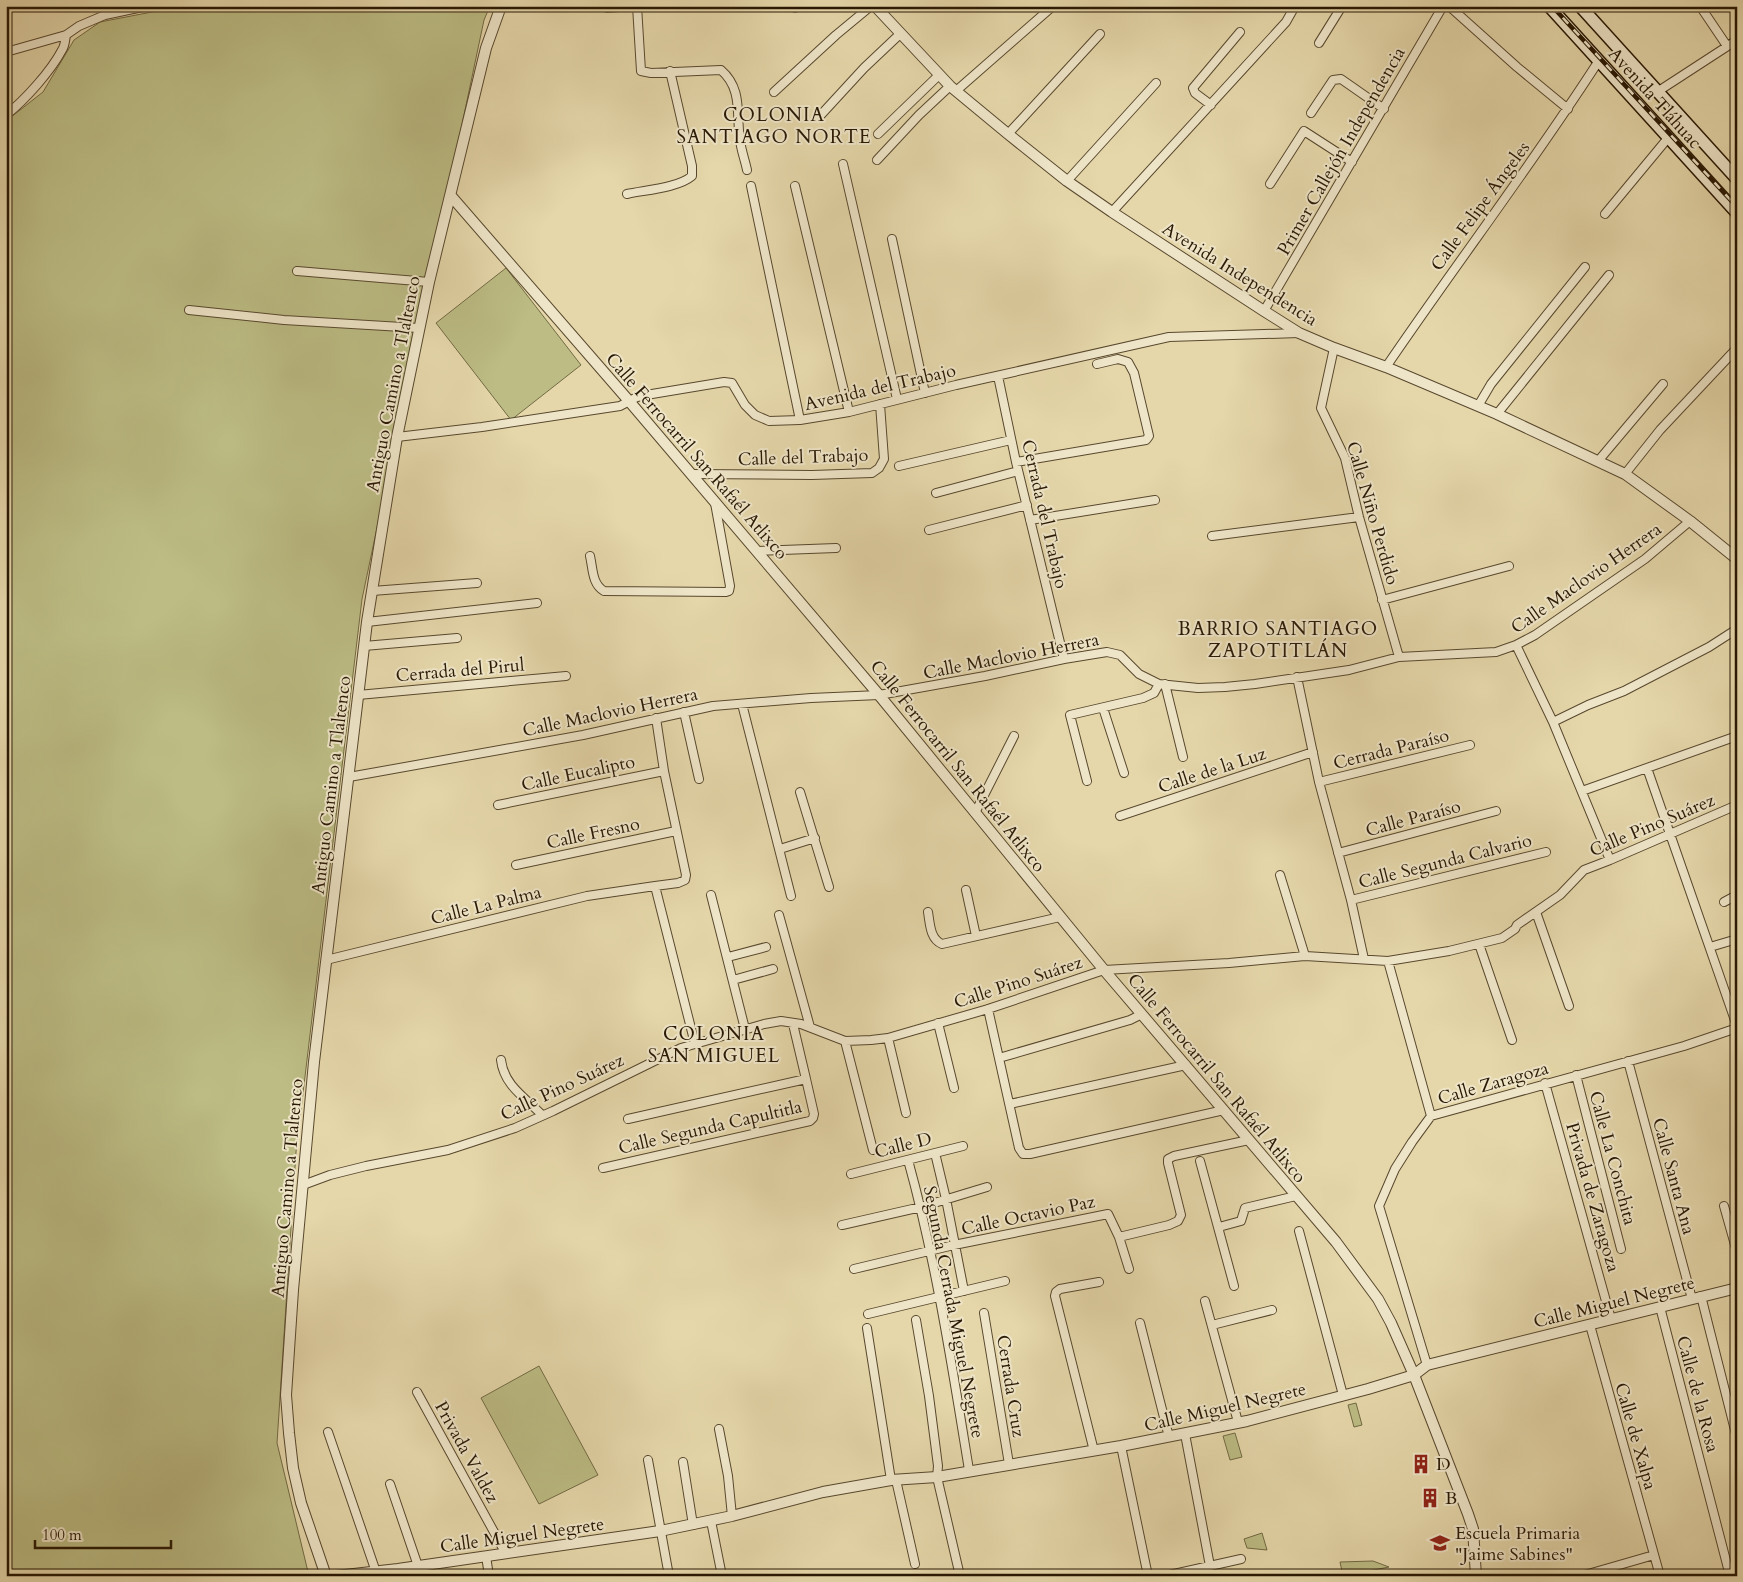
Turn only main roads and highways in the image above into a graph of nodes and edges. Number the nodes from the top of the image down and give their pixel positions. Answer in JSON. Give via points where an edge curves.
{"nodes":[{"id":1,"x":1549,"y":6,"type":"edge"},
{"id":2,"x":1580,"y":6,"type":"edge"},
{"id":3,"x":1737,"y":179,"type":"edge"},
{"id":4,"x":1737,"y":213,"type":"edge"}],
"edges":[{"from":1,"to":4,"type":"main road","name":"Avenida Tláhuac"},
{"from":2,"to":3,"type":"main road","name":"Avenida Tláhuac"}]}
